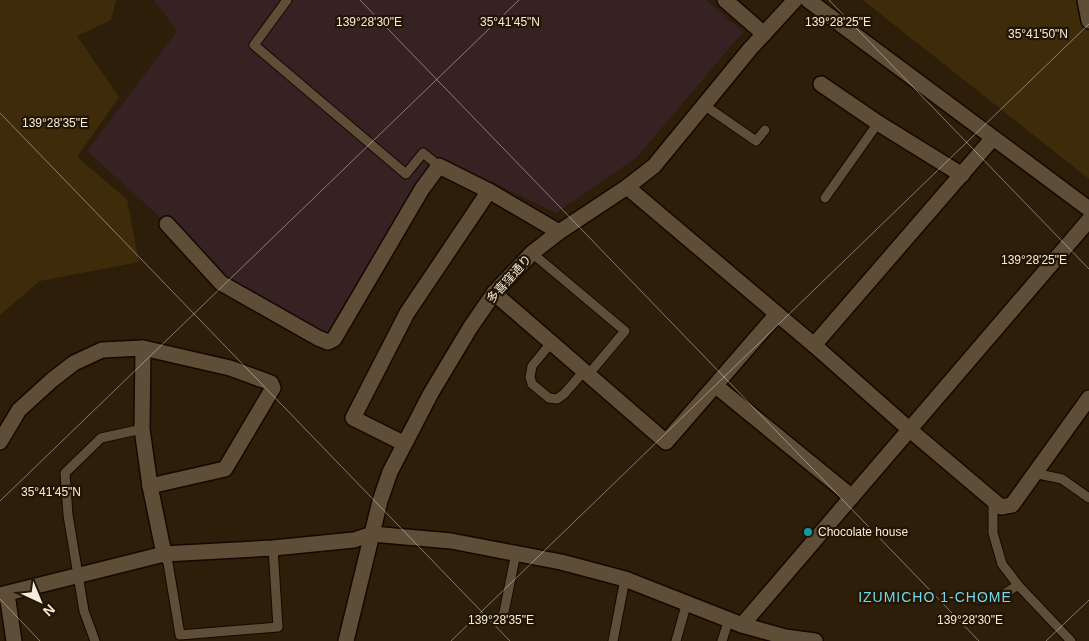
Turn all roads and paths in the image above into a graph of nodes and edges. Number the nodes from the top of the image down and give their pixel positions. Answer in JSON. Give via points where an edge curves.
{"nodes":[{"id":1,"x":287,"y":0,"type":"edge"},
{"id":2,"x":724,"y":0,"type":"edge"},
{"id":3,"x":795,"y":0,"type":"edge"},
{"id":4,"x":808,"y":0,"type":"edge"},
{"id":5,"x":1085,"y":0,"type":"edge"},
{"id":6,"x":1089,"y":21,"type":"edge"},
{"id":7,"x":764,"y":34,"type":"junction"},
{"id":8,"x":821,"y":84,"type":"dead end"},
{"id":9,"x":704,"y":105,"type":"junction"},
{"id":10,"x":878,"y":123,"type":"junction"},
{"id":11,"x":765,"y":130,"type":"dead end"},
{"id":12,"x":993,"y":138,"type":"junction"},
{"id":13,"x":439,"y":166,"type":"junction"},
{"id":14,"x":962,"y":174,"type":"junction"},
{"id":15,"x":627,"y":187,"type":"junction"},
{"id":16,"x":489,"y":190,"type":"junction"},
{"id":17,"x":825,"y":198,"type":"dead end"},
{"id":18,"x":1089,"y":210,"type":"edge"},
{"id":19,"x":1089,"y":220,"type":"edge"},
{"id":20,"x":167,"y":224,"type":"dead end"},
{"id":21,"x":559,"y":232,"type":"junction"},
{"id":22,"x":532,"y":253,"type":"junction"},
{"id":23,"x":494,"y":293,"type":"junction"},
{"id":24,"x":777,"y":314,"type":"junction"},
{"id":25,"x":551,"y":343,"type":"junction"},
{"id":26,"x":814,"y":345,"type":"junction"},
{"id":27,"x":143,"y":348,"type":"junction"},
{"id":28,"x":586,"y":373,"type":"junction"},
{"id":29,"x":716,"y":386,"type":"junction"},
{"id":30,"x":1089,"y":398,"type":"edge"},
{"id":31,"x":142,"y":429,"type":"junction"},
{"id":32,"x":910,"y":430,"type":"junction"},
{"id":33,"x":0,"y":442,"type":"edge"},
{"id":34,"x":403,"y":443,"type":"junction"},
{"id":35,"x":1034,"y":473,"type":"junction"},
{"id":36,"x":150,"y":486,"type":"junction"},
{"id":37,"x":852,"y":497,"type":"junction"},
{"id":38,"x":1089,"y":498,"type":"edge"},
{"id":39,"x":993,"y":500,"type":"junction"},
{"id":40,"x":372,"y":534,"type":"junction"},
{"id":41,"x":274,"y":548,"type":"junction"},
{"id":42,"x":516,"y":552,"type":"junction"},
{"id":43,"x":164,"y":554,"type":"junction"},
{"id":44,"x":79,"y":576,"type":"junction"},
{"id":45,"x":625,"y":579,"type":"junction"},
{"id":46,"x":1018,"y":585,"type":"junction"},
{"id":47,"x":4,"y":594,"type":"edge"},
{"id":48,"x":977,"y":599,"type":"dead end"},
{"id":49,"x":687,"y":602,"type":"junction"},
{"id":50,"x":504,"y":617,"type":"dead end"},
{"id":51,"x":736,"y":622,"type":"junction"},
{"id":52,"x":14,"y":641,"type":"edge"},
{"id":53,"x":94,"y":641,"type":"edge"},
{"id":54,"x":346,"y":641,"type":"edge"},
{"id":55,"x":613,"y":641,"type":"edge"},
{"id":56,"x":676,"y":641,"type":"edge"},
{"id":57,"x":722,"y":641,"type":"edge"},
{"id":58,"x":811,"y":641,"type":"edge"},
{"id":59,"x":815,"y":641,"type":"edge"},
{"id":60,"x":1071,"y":641,"type":"edge"}],
"edges":[{"from":1,"to":13,"type":"lane","via":[[254,45],[406,174],[423,153]]},
{"from":2,"to":7,"type":"street"},
{"from":3,"to":7,"type":"street","name":"多喜窪通り"},
{"from":4,"to":12,"type":"street"},
{"from":5,"to":6,"type":"street"},
{"from":7,"to":9,"type":"street","name":"多喜窪通り"},
{"from":8,"to":10,"type":"street"},
{"from":9,"to":11,"type":"lane","via":[[756,141]]},
{"from":9,"to":15,"type":"street","name":"多喜窪通り","via":[[654,166]]},
{"from":10,"to":14,"type":"street"},
{"from":10,"to":17,"type":"lane"},
{"from":12,"to":14,"type":"street"},
{"from":12,"to":18,"type":"street"},
{"from":13,"to":16,"type":"street"},
{"from":13,"to":20,"type":"street","via":[[422,189],[334,339],[328,342],[221,284]]},
{"from":14,"to":26,"type":"street"},
{"from":15,"to":21,"type":"street","name":"多喜窪通り"},
{"from":15,"to":24,"type":"street"},
{"from":16,"to":21,"type":"street"},
{"from":16,"to":34,"type":"street","via":[[407,313],[353,418]]},
{"from":19,"to":32,"type":"street"},
{"from":21,"to":22,"type":"street","name":"多喜窪通り"},
{"from":22,"to":23,"type":"street","name":"多喜窪通り"},
{"from":22,"to":28,"type":"lane","via":[[625,331]]},
{"from":23,"to":25,"type":"street"},
{"from":23,"to":34,"type":"street","name":"多喜窪通り"},
{"from":24,"to":26,"type":"street"},
{"from":24,"to":29,"type":"street"},
{"from":25,"to":28,"type":"street"},
{"from":25,"to":28,"type":"lane","via":[[532,366],[532,384],[549,398],[556,398]]},
{"from":26,"to":32,"type":"street"},
{"from":27,"to":31,"type":"street"},
{"from":27,"to":33,"type":"street","via":[[102,350],[74,363],[19,410]]},
{"from":27,"to":36,"type":"street","via":[[230,368],[271,383],[273,388],[226,469]]},
{"from":28,"to":29,"type":"street","via":[[666,442]]},
{"from":29,"to":37,"type":"street"},
{"from":30,"to":35,"type":"street"},
{"from":31,"to":36,"type":"street"},
{"from":31,"to":44,"type":"lane","via":[[101,438],[65,473],[68,515]]},
{"from":32,"to":37,"type":"street"},
{"from":32,"to":39,"type":"street"},
{"from":34,"to":40,"type":"street","name":"多喜窪通り","via":[[380,501]]},
{"from":35,"to":38,"type":"lane","via":[[1062,480]]},
{"from":35,"to":39,"type":"street","via":[[1012,505],[1001,507]]},
{"from":36,"to":43,"type":"street"},
{"from":37,"to":51,"type":"street"},
{"from":39,"to":46,"type":"lane","via":[[992,533],[1002,564]]},
{"from":40,"to":41,"type":"street","via":[[354,540]]},
{"from":40,"to":42,"type":"street","via":[[452,541]]},
{"from":40,"to":54,"type":"street","name":"多喜窪通り"},
{"from":41,"to":43,"type":"street"},
{"from":41,"to":43,"type":"lane","via":[[278,627],[180,635]]},
{"from":42,"to":45,"type":"street"},
{"from":42,"to":50,"type":"lane"},
{"from":43,"to":44,"type":"street"},
{"from":44,"to":47,"type":"street"},
{"from":44,"to":53,"type":"lane","via":[[84,611]]},
{"from":45,"to":49,"type":"street"},
{"from":45,"to":55,"type":"lane"},
{"from":46,"to":48,"type":"lane","via":[[990,600]]},
{"from":46,"to":60,"type":"lane"},
{"from":47,"to":52,"type":"street"},
{"from":49,"to":51,"type":"street"},
{"from":49,"to":56,"type":"lane"},
{"from":51,"to":57,"type":"lane"},
{"from":51,"to":58,"type":"street","via":[[785,637]]},
{"from":58,"to":59,"type":"street"}]}
